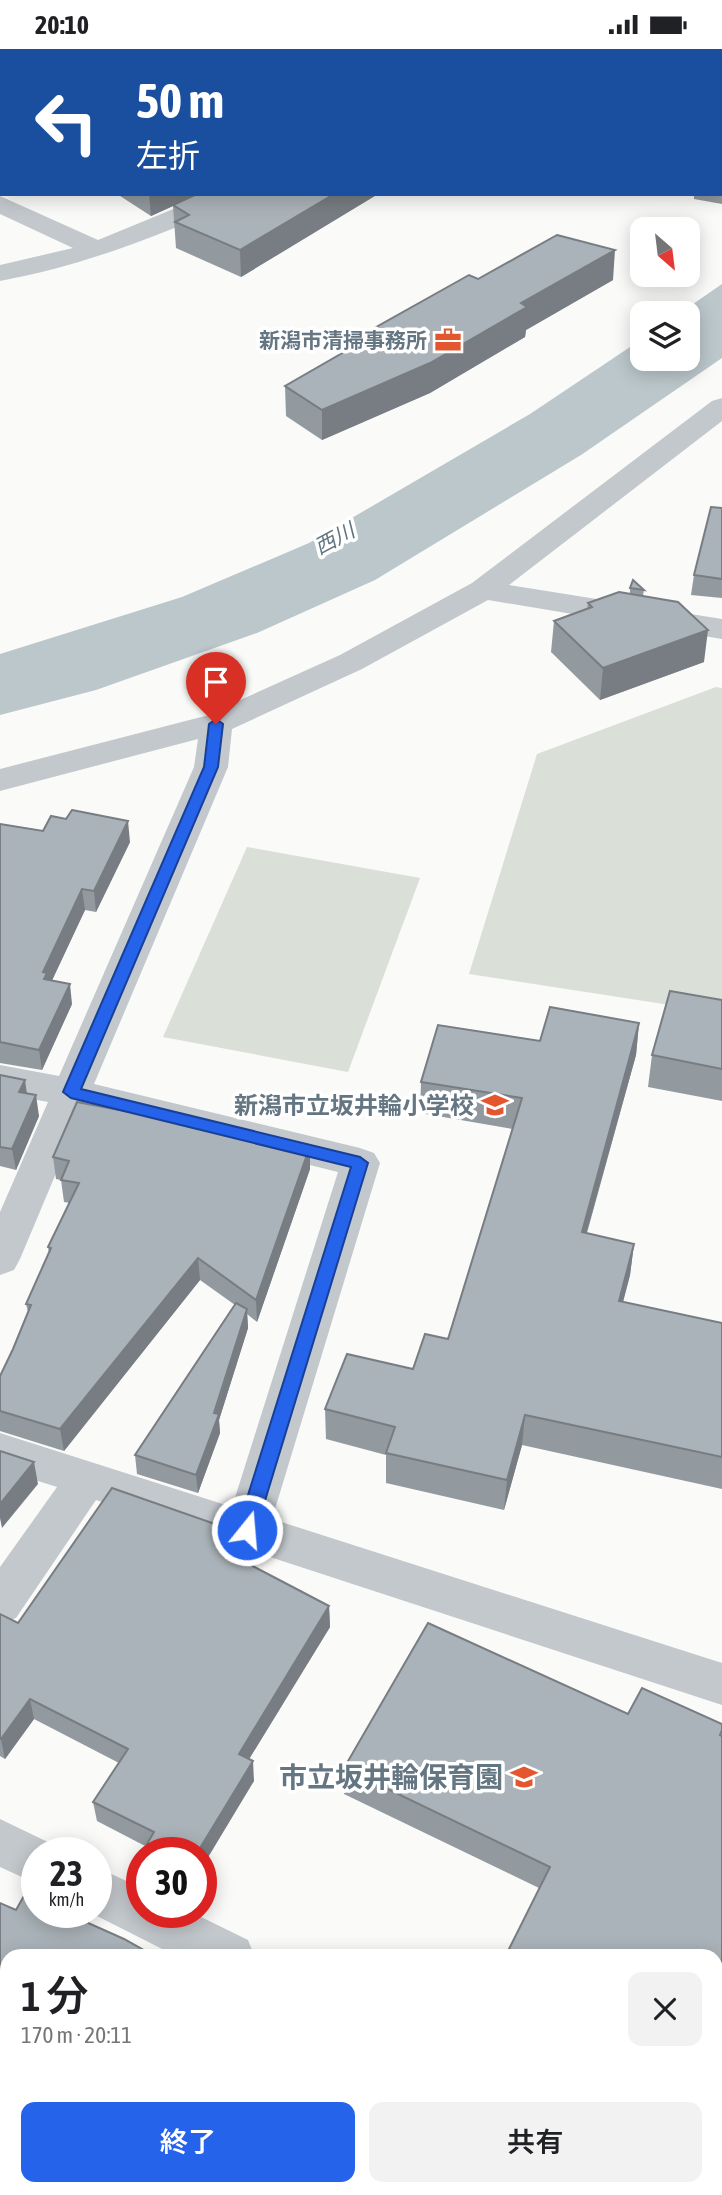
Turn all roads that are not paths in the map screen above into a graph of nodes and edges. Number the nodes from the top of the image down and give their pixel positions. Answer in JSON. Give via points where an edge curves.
{"nodes":[{"id":1,"x":228,"y":196,"type":"edge"},
{"id":2,"x":0,"y":204,"type":"edge"},
{"id":3,"x":97,"y":249,"type":"junction"},
{"id":4,"x":0,"y":273,"type":"edge"},
{"id":5,"x":722,"y":407,"type":"edge"},
{"id":6,"x":483,"y":590,"type":"junction"},
{"id":7,"x":722,"y":629,"type":"edge"},
{"id":8,"x":216,"y":724,"type":"junction"},
{"id":9,"x":0,"y":780,"type":"edge"},
{"id":10,"x":0,"y":1079,"type":"edge"},
{"id":11,"x":71,"y":1092,"type":"junction"},
{"id":12,"x":0,"y":1259,"type":"edge"},
{"id":13,"x":0,"y":1451,"type":"edge"},
{"id":14,"x":86,"y":1480,"type":"junction"},
{"id":15,"x":247,"y":1530,"type":"junction"},
{"id":16,"x":0,"y":1604,"type":"edge"},
{"id":17,"x":722,"y":1684,"type":"edge"},
{"id":18,"x":0,"y":1842,"type":"edge"},
{"id":19,"x":21,"y":1853,"type":"edge"},
{"id":20,"x":172,"y":1928,"type":"edge"},
{"id":21,"x":214,"y":1949,"type":"edge"}],
"edges":[{"from":1,"to":3,"type":"street","via":[[135,238]]},
{"from":2,"to":3,"type":"street"},
{"from":3,"to":4,"type":"street"},
{"from":5,"to":6,"type":"street"},
{"from":6,"to":7,"type":"street"},
{"from":6,"to":8,"type":"street","via":[[351,662]]},
{"from":8,"to":9,"type":"street"},
{"from":8,"to":11,"type":"street","via":[[211,767]]},
{"from":10,"to":11,"type":"street"},
{"from":11,"to":12,"type":"street"},
{"from":11,"to":15,"type":"street","via":[[360,1163]]},
{"from":13,"to":14,"type":"street"},
{"from":14,"to":15,"type":"street"},
{"from":14,"to":16,"type":"street"},
{"from":15,"to":17,"type":"street"},
{"from":18,"to":19,"type":"street"},
{"from":20,"to":21,"type":"street"}]}
